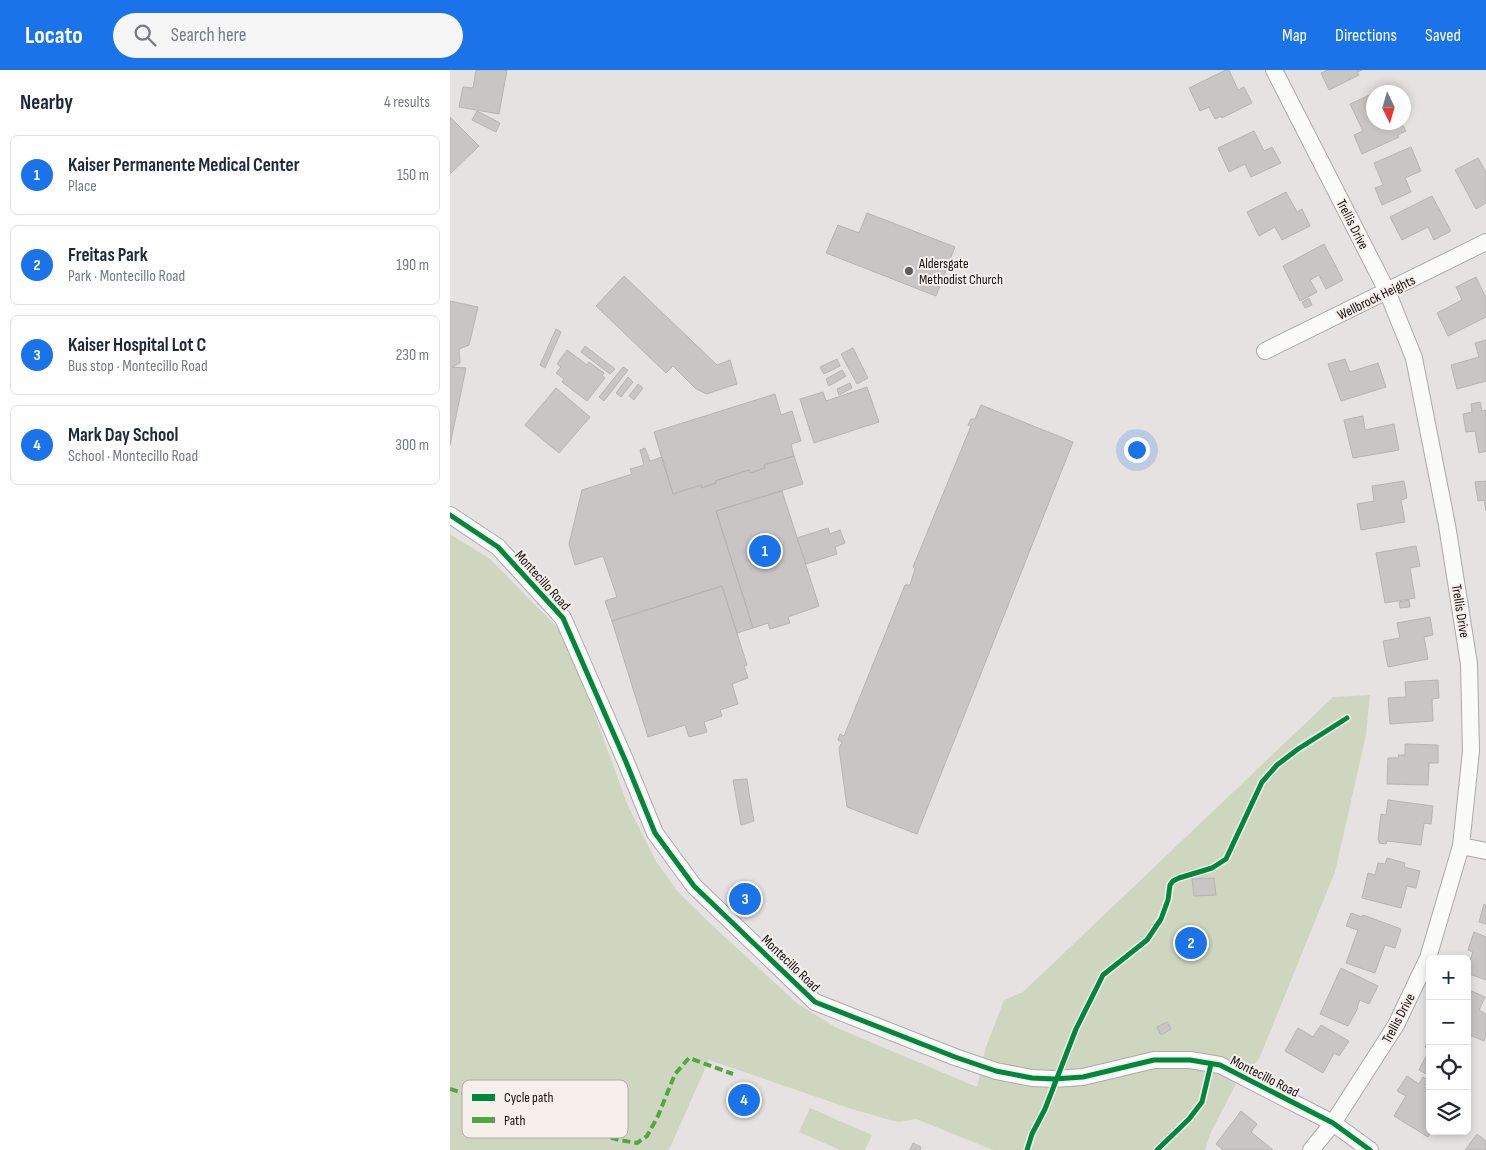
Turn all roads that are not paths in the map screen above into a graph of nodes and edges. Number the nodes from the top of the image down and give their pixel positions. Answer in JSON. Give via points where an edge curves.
{"nodes":[{"id":1,"x":1274,"y":70,"type":"edge"},
{"id":2,"x":1486,"y":242,"type":"edge"},
{"id":3,"x":1387,"y":291,"type":"junction"},
{"id":4,"x":1265,"y":351,"type":"dead end"},
{"id":5,"x":450,"y":515,"type":"edge"},
{"id":6,"x":1461,"y":846,"type":"junction"},
{"id":7,"x":1486,"y":851,"type":"edge"},
{"id":8,"x":1333,"y":1123,"type":"junction"},
{"id":9,"x":1312,"y":1150,"type":"edge"},
{"id":10,"x":1370,"y":1150,"type":"edge"}],
"edges":[{"from":1,"to":3,"type":"street","name":"Trellis Drive"},
{"from":2,"to":3,"type":"street","name":"Wellbrock Heights"},
{"from":3,"to":4,"type":"street","name":"Wellbrock Heights"},
{"from":3,"to":6,"type":"street","name":"Trellis Drive","via":[[1414,358],[1469,664],[1471,751]]},
{"from":5,"to":8,"type":"street","name":"Montecillo Road","via":[[498,547],[563,618],[655,833],[694,886],[815,1002],[954,1057],[996,1071],[1032,1078],[1084,1077],[1154,1060],[1190,1060],[1220,1065]]},
{"from":6,"to":7,"type":"street"},
{"from":6,"to":8,"type":"street","name":"Trellis Drive","via":[[1428,958],[1396,1025]]},
{"from":8,"to":9,"type":"street","name":"Trellis Drive"},
{"from":8,"to":10,"type":"street","name":"Montecillo Road"}]}
